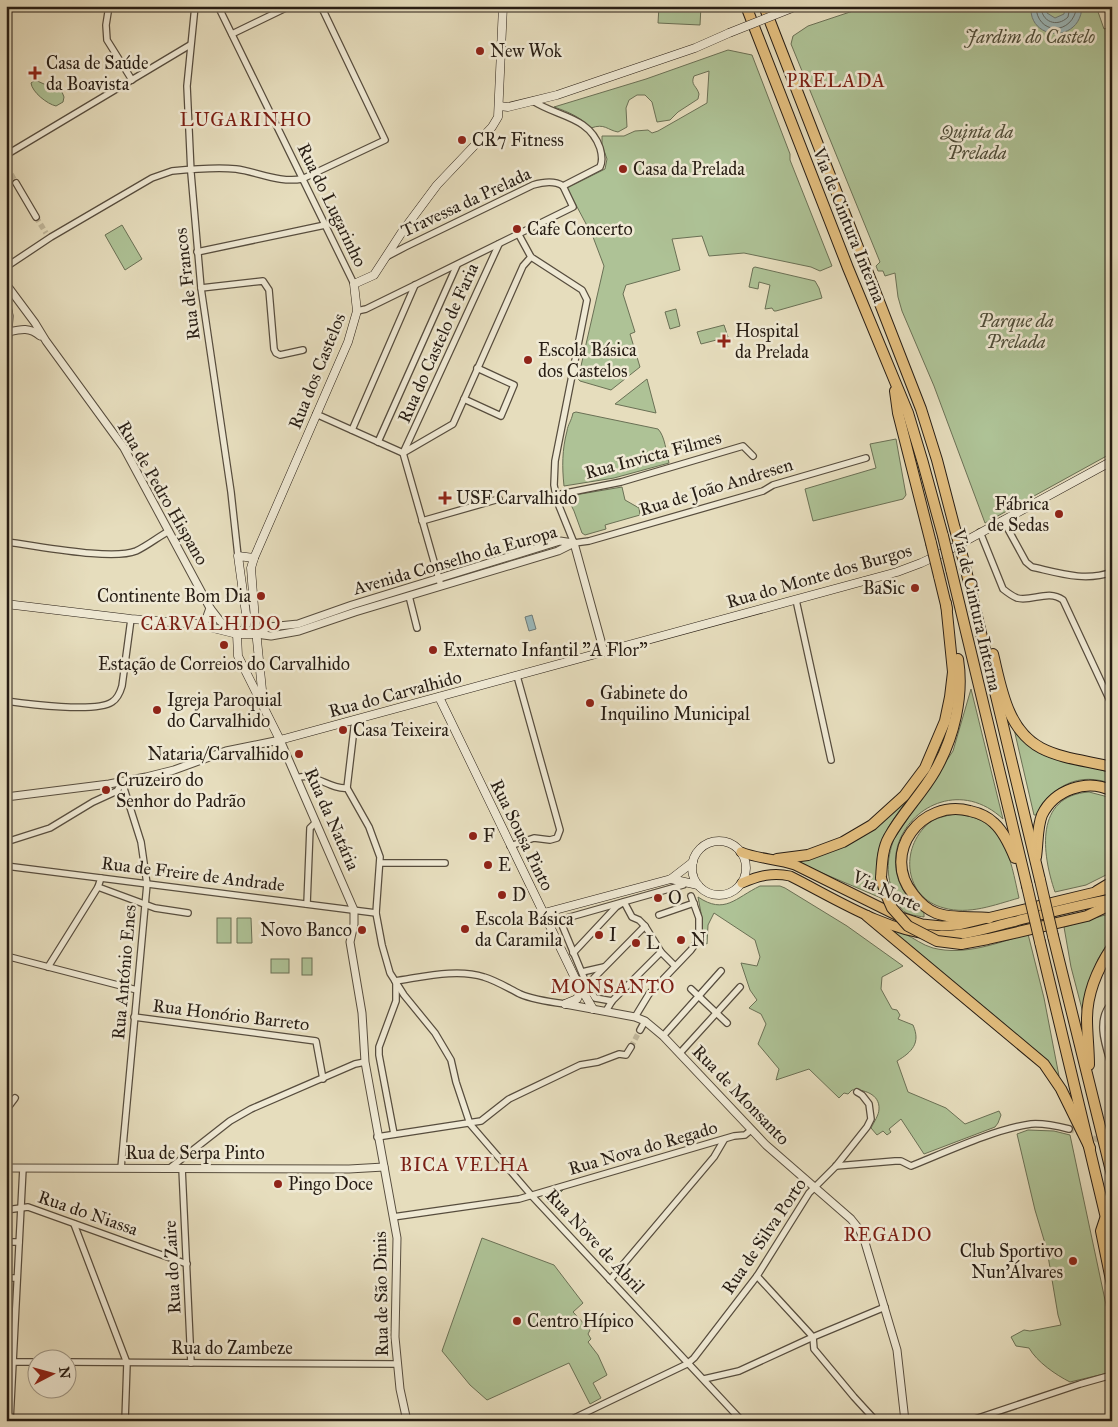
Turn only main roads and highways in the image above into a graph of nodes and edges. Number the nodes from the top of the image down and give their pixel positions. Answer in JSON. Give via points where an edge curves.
{"nodes":[{"id":1,"x":503,"y":6,"type":"edge"},
{"id":2,"x":746,"y":6,"type":"edge"},
{"id":3,"x":764,"y":6,"type":"edge"},
{"id":4,"x":794,"y":7,"type":"edge"},
{"id":5,"x":499,"y":106,"type":"junction"},
{"id":6,"x":6,"y":301,"type":"edge"},
{"id":7,"x":357,"y":311,"type":"joint"},
{"id":8,"x":6,"y":365,"type":"edge"},
{"id":9,"x":894,"y":377,"type":"junction"},
{"id":10,"x":1112,"y":461,"type":"edge"},
{"id":11,"x":254,"y":558,"type":"junction"},
{"id":12,"x":239,"y":567,"type":"junction"},
{"id":13,"x":251,"y":568,"type":"junction"},
{"id":14,"x":946,"y":603,"type":"junction"},
{"id":15,"x":6,"y":604,"type":"edge"},
{"id":16,"x":237,"y":634,"type":"junction"},
{"id":17,"x":256,"y":634,"type":"junction"},
{"id":18,"x":983,"y":639,"type":"junction"},
{"id":19,"x":517,"y":676,"type":"joint"},
{"id":20,"x":439,"y":698,"type":"junction"},
{"id":21,"x":263,"y":702,"type":"junction"},
{"id":22,"x":1112,"y":768,"type":"edge"},
{"id":23,"x":1112,"y":791,"type":"edge"},
{"id":24,"x":741,"y":852,"type":"junction"},
{"id":25,"x":778,"y":859,"type":"junction"},
{"id":26,"x":693,"y":862,"type":"junction"},
{"id":27,"x":1035,"y":863,"type":"junction"},
{"id":28,"x":671,"y":878,"type":"junction"},
{"id":29,"x":1025,"y":882,"type":"junction"},
{"id":30,"x":1112,"y":882,"type":"edge"},
{"id":31,"x":742,"y":883,"type":"junction"},
{"id":32,"x":698,"y":885,"type":"junction"},
{"id":33,"x":1112,"y":888,"type":"edge"},
{"id":34,"x":1097,"y":891,"type":"junction"},
{"id":35,"x":1112,"y":899,"type":"edge"},
{"id":36,"x":1112,"y":904,"type":"edge"},
{"id":37,"x":544,"y":913,"type":"junction"},
{"id":38,"x":867,"y":916,"type":"junction"},
{"id":39,"x":989,"y":918,"type":"junction"},
{"id":40,"x":1112,"y":946,"type":"edge"},
{"id":41,"x":579,"y":985,"type":"junction"},
{"id":42,"x":565,"y":1004,"type":"road end"},
{"id":43,"x":593,"y":1009,"type":"road end"},
{"id":44,"x":1089,"y":1082,"type":"junction"},
{"id":45,"x":1090,"y":1148,"type":"junction"},
{"id":46,"x":1112,"y":1175,"type":"edge"},
{"id":47,"x":1106,"y":1218,"type":"junction"},
{"id":48,"x":1112,"y":1243,"type":"edge"},
{"id":49,"x":1112,"y":1285,"type":"edge"}],
"edges":[{"from":1,"to":5,"type":"main road"},
{"from":2,"to":9,"type":"highway","name":"Via de Cintura Interna"},
{"from":3,"to":18,"type":"highway","name":"Via de Cintura Interna","bridge":true,"via":[[918,400],[937,460]]},
{"from":4,"to":5,"type":"main road","bridge":true,"via":[[694,48],[567,92],[508,107]]},
{"from":5,"to":7,"type":"main road","name":"Rua do Lugarinho","via":[[496,123],[437,186],[374,275],[354,284]]},
{"from":6,"to":8,"type":"main road","via":[[9,316]]},
{"from":7,"to":11,"type":"main road","name":"Rua dos Castelos","via":[[348,342]]},
{"from":9,"to":14,"type":"highway","bridge":true,"via":[[898,413]]},
{"from":9,"to":29,"type":"highway","name":"Via de Cintura Interna","bridge":true,"via":[[916,437],[943,536]]},
{"from":10,"to":19,"type":"main road","name":"Rua do Monte dos Burgos","via":[[949,550],[909,568]]},
{"from":11,"to":12,"type":"main road","via":[[238,556]]},
{"from":11,"to":13,"type":"main road","name":"Rua dos Castelos"},
{"from":12,"to":13,"type":"main road"},
{"from":12,"to":16,"type":"main road","via":[[247,621],[245,629]]},
{"from":13,"to":17,"type":"main road"},
{"from":14,"to":25,"type":"highway","via":[[953,672],[950,697],[925,768],[904,796],[872,826],[843,842],[808,855]]},
{"from":14,"to":36,"type":"highway","bridge":true,"via":[[960,680],[956,717],[936,770],[888,838],[881,878],[892,908],[908,926],[937,941],[961,944],[1087,916]]},
{"from":15,"to":16,"type":"main road","via":[[197,624]]},
{"from":16,"to":17,"type":"main road"},
{"from":16,"to":21,"type":"main road","via":[[238,656]]},
{"from":17,"to":21,"type":"main road"},
{"from":18,"to":22,"type":"highway","via":[[991,648],[1014,722],[1026,737],[1040,748],[1062,756]]},
{"from":18,"to":27,"type":"highway","name":"Via de Cintura Interna"},
{"from":19,"to":20,"type":"main road","name":"Rua do Carvalhido"},
{"from":20,"to":21,"type":"main road","name":"Rua do Carvalhido","via":[[280,740]]},
{"from":20,"to":37,"type":"main road","name":"Rua Sousa Pinto"},
{"from":23,"to":27,"type":"highway","via":[[1087,786],[1060,794],[1042,816]]},
{"from":24,"to":25,"type":"highway","name":"Via Norte"},
{"from":24,"to":26,"type":"main road","via":[[735,846],[718,841],[701,848]]},
{"from":24,"to":31,"type":"main road","via":[[746,867]]},
{"from":25,"to":39,"type":"highway","name":"Via Norte","via":[[898,916],[922,924],[958,925]]},
{"from":26,"to":28,"type":"main road"},
{"from":26,"to":32,"type":"main road"},
{"from":27,"to":44,"type":"highway","name":"Via de Cintura Interna","bridge":true},
{"from":28,"to":32,"type":"main road"},
{"from":28,"to":37,"type":"main road"},
{"from":29,"to":39,"type":"highway","via":[[1003,833],[981,814],[960,808],[942,810],[920,821],[902,850],[902,870],[908,887],[920,903],[936,913]]},
{"from":29,"to":45,"type":"highway","name":"Via de Cintura Interna","bridge":true},
{"from":30,"to":34,"type":"highway"},
{"from":31,"to":32,"type":"main road","via":[[737,890],[721,895],[712,894]]},
{"from":31,"to":38,"type":"highway","name":"Via Norte","via":[[778,873],[790,876]]},
{"from":33,"to":34,"type":"highway","name":"Via Norte"},
{"from":34,"to":39,"type":"highway","name":"Via Norte"},
{"from":35,"to":38,"type":"highway","name":"Via Norte","via":[[970,933],[935,935],[909,931]]},
{"from":37,"to":41,"type":"main road","name":"Rua Sousa Pinto"},
{"from":38,"to":45,"type":"highway","via":[[1044,1064],[1061,1089]]},
{"from":40,"to":44,"type":"highway","via":[[1099,966],[1087,1017]]},
{"from":41,"to":42,"type":"main road","via":[[579,996]]},
{"from":41,"to":43,"type":"main road","name":"Rua Sousa Pinto"},
{"from":44,"to":46,"type":"highway","name":"Via de Cintura Interna"},
{"from":45,"to":47,"type":"highway","name":"Via de Cintura Interna"},
{"from":47,"to":48,"type":"highway","name":"Via de Cintura Interna"},
{"from":47,"to":49,"type":"highway","via":[[1101,1231]]}]}
